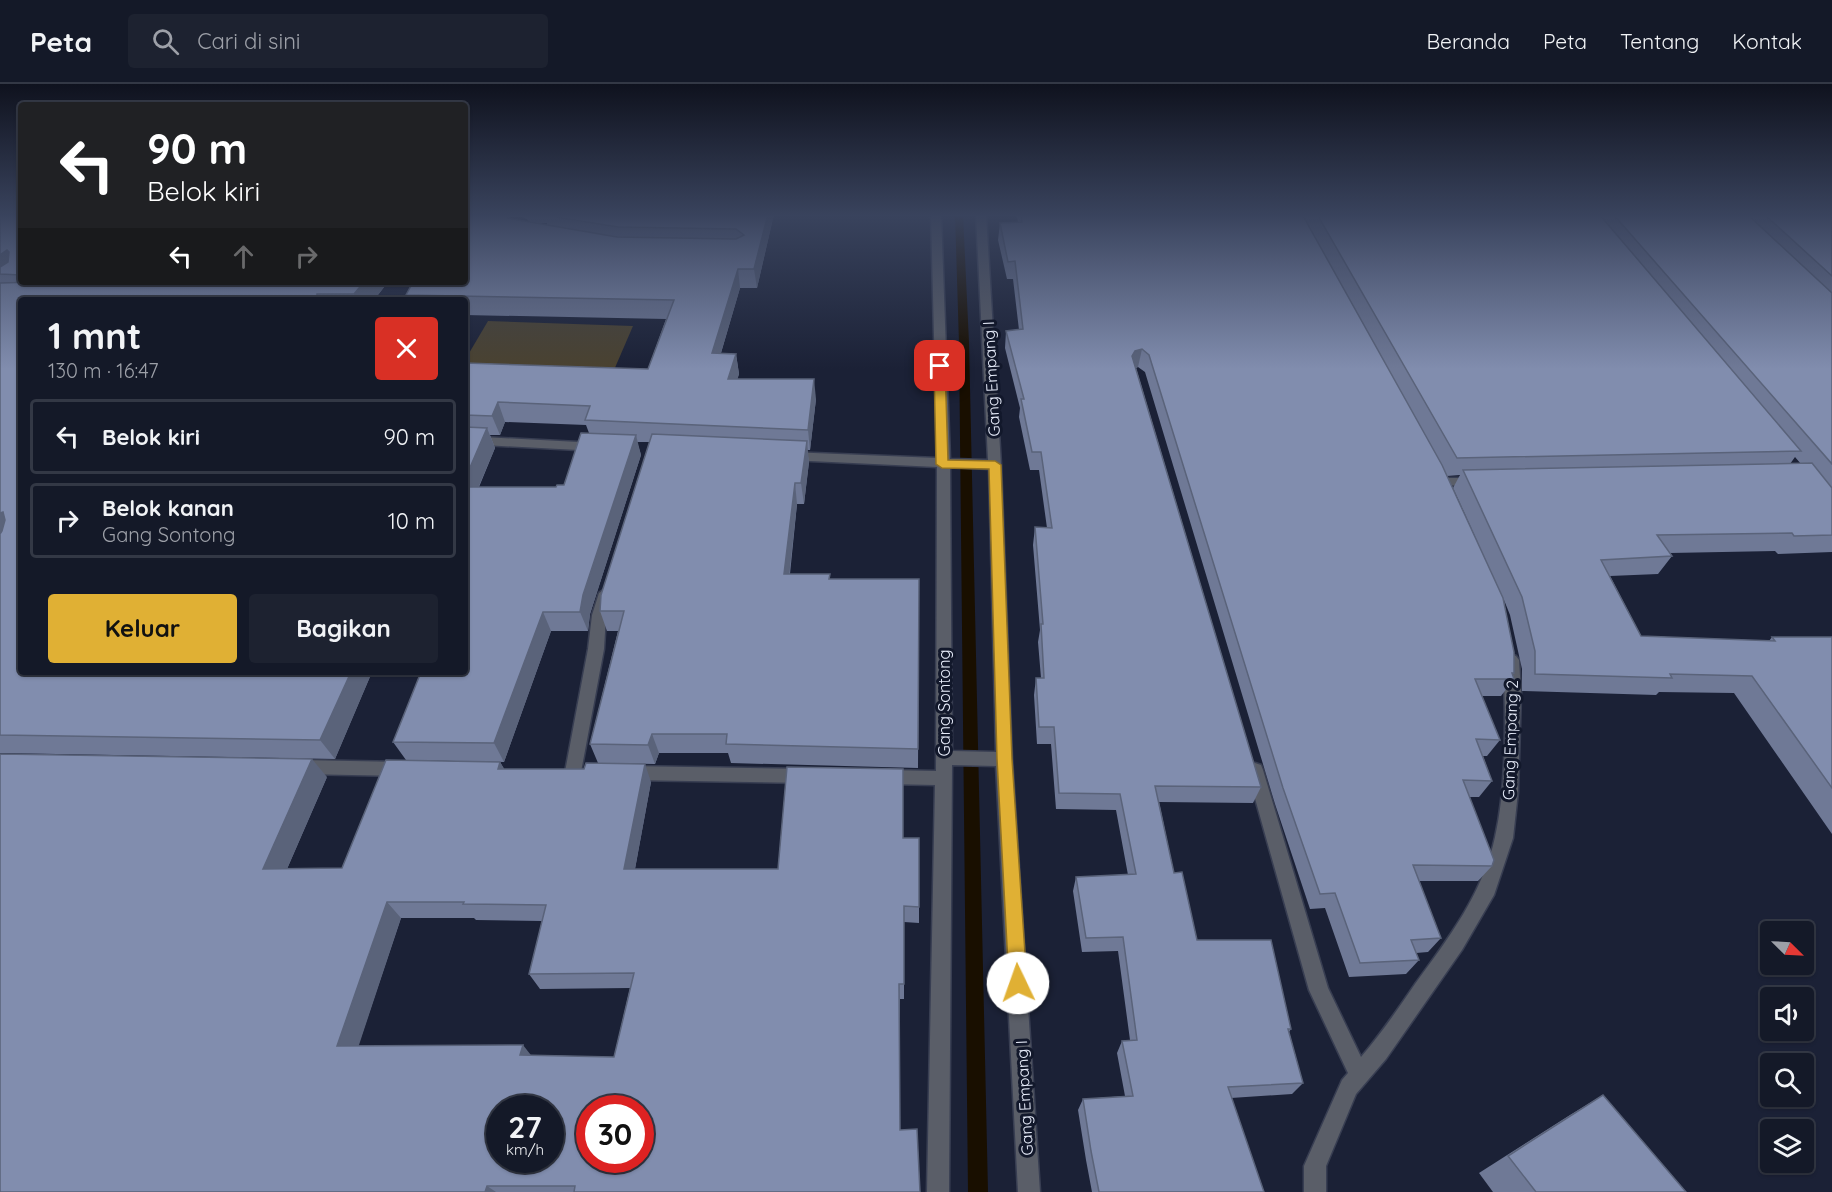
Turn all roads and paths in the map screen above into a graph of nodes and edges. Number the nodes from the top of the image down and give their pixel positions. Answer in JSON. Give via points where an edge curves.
{"nodes":[{"id":1,"x":938,"y":266,"type":"edge"},
{"id":2,"x":983,"y":266,"type":"edge"},
{"id":3,"x":468,"y":440,"type":"edge"},
{"id":4,"x":616,"y":448,"type":"edge"},
{"id":5,"x":779,"y":456,"type":"edge"},
{"id":6,"x":947,"y":464,"type":"junction"},
{"id":7,"x":989,"y":465,"type":"junction"},
{"id":8,"x":1490,"y":482,"type":"edge"},
{"id":9,"x":1451,"y":503,"type":"edge"},
{"id":10,"x":609,"y":582,"type":"edge"},
{"id":11,"x":1509,"y":648,"type":"edge"},
{"id":12,"x":1251,"y":757,"type":"edge"},
{"id":13,"x":950,"y":758,"type":"junction"},
{"id":14,"x":1004,"y":759,"type":"junction"},
{"id":15,"x":287,"y":767,"type":"edge"},
{"id":16,"x":418,"y":769,"type":"edge"},
{"id":17,"x":573,"y":772,"type":"edge"},
{"id":18,"x":609,"y":772,"type":"edge"},
{"id":19,"x":825,"y":776,"type":"edge"},
{"id":20,"x":873,"y":777,"type":"edge"},
{"id":21,"x":945,"y":778,"type":"junction"},
{"id":22,"x":1359,"y":1075,"type":"junction"},
{"id":23,"x":938,"y":1192,"type":"edge"},
{"id":24,"x":1029,"y":1192,"type":"edge"},
{"id":25,"x":1315,"y":1192,"type":"edge"}],
"edges":[{"from":1,"to":6,"type":"street","name":"Gang Sontong"},
{"from":2,"to":7,"type":"street","name":"Gang Empang I"},
{"from":3,"to":4,"type":"street"},
{"from":5,"to":6,"type":"street"},
{"from":6,"to":7,"type":"street"},
{"from":6,"to":13,"type":"street","name":"Gang Sontong"},
{"from":7,"to":14,"type":"street","name":"Gang Empang I"},
{"from":8,"to":9,"type":"street","via":[[1439,477]]},
{"from":10,"to":17,"type":"street","via":[[599,615]]},
{"from":11,"to":22,"type":"street","name":"Gang Empang 2","via":[[1513,692],[1510,792],[1504,838],[1485,895],[1443,962]]},
{"from":12,"to":22,"type":"street","via":[[1319,990]]},
{"from":13,"to":14,"type":"street"},
{"from":13,"to":21,"type":"street","name":"Gang Sontong"},
{"from":14,"to":24,"type":"street","name":"Gang Empang I"},
{"from":15,"to":16,"type":"street"},
{"from":18,"to":19,"type":"street"},
{"from":20,"to":21,"type":"street"},
{"from":21,"to":23,"type":"street","name":"Gang Sontong"},
{"from":22,"to":25,"type":"street","name":"Gang Empang 2","via":[[1349,1087],[1316,1166]]}]}
